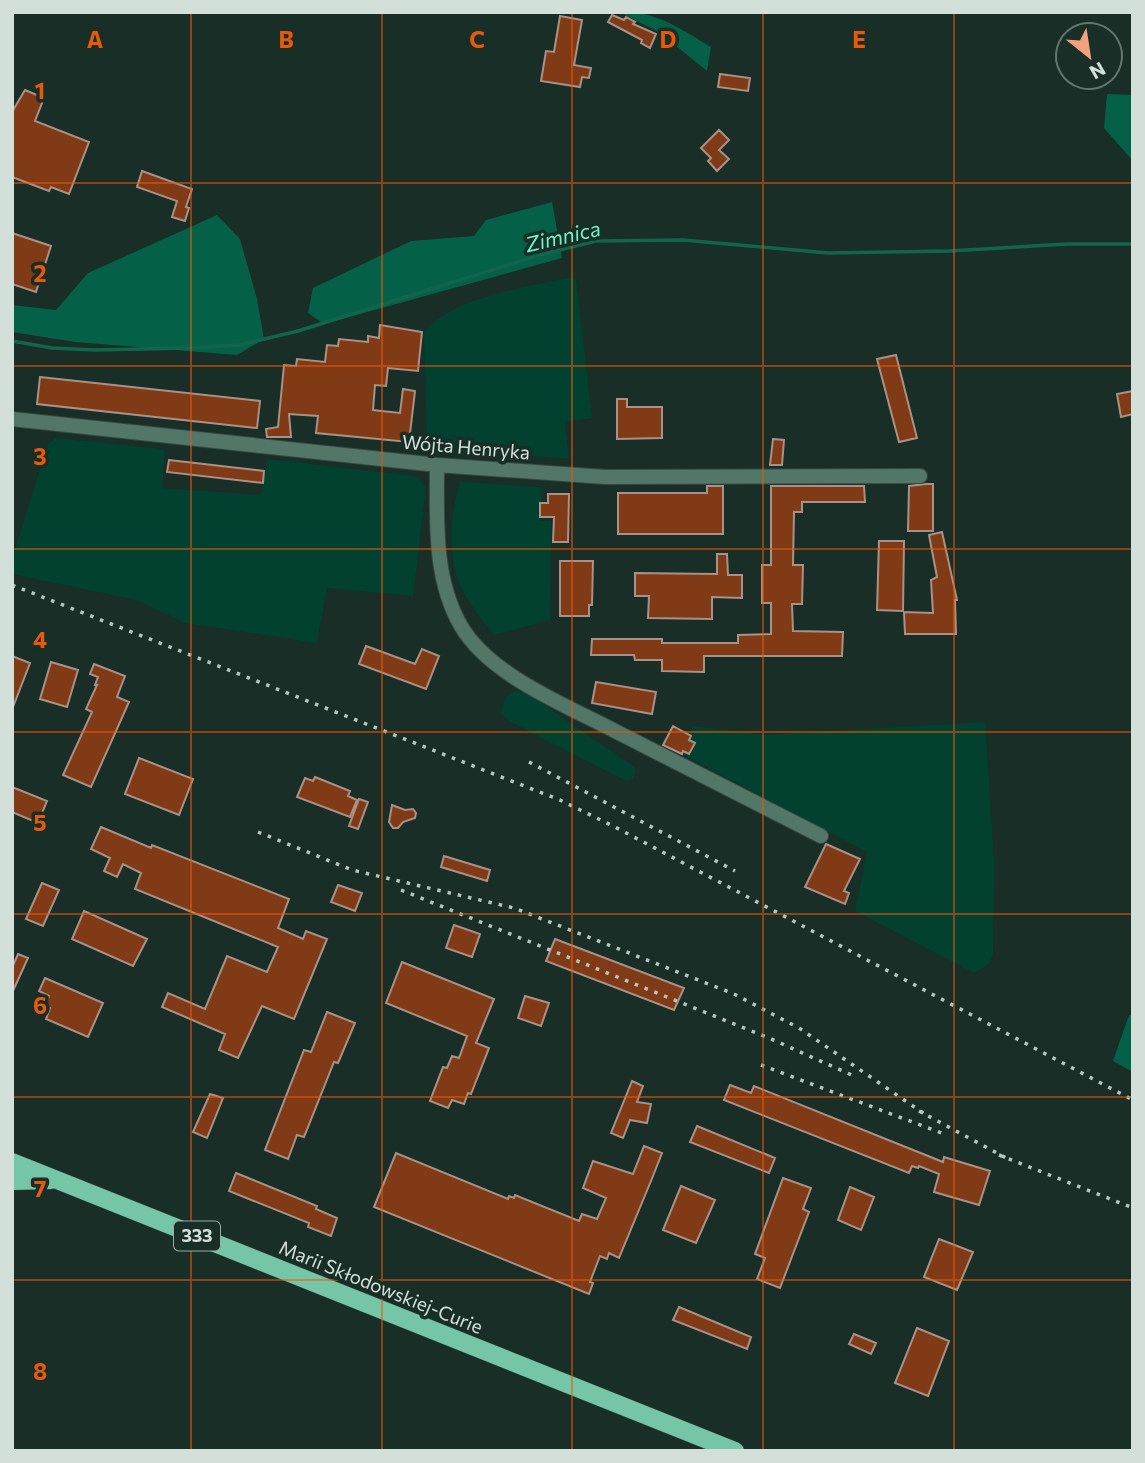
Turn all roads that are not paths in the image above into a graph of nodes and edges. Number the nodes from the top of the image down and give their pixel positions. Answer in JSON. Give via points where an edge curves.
{"nodes":[{"id":1,"x":12,"y":419,"type":"edge"},
{"id":2,"x":437,"y":465,"type":"junction"},
{"id":3,"x":920,"y":476,"type":"dead end"},
{"id":4,"x":821,"y":835,"type":"dead end"},
{"id":5,"x":12,"y":1162,"type":"edge"},
{"id":6,"x":58,"y":1180,"type":"junction"},
{"id":7,"x":12,"y":1181,"type":"edge"},
{"id":8,"x":735,"y":1451,"type":"edge"}],
"edges":[{"from":1,"to":2,"type":"street","name":"Wójta Henryka"},
{"from":2,"to":3,"type":"street","name":"Wójta Henryka","via":[[619,477]]},
{"from":2,"to":4,"type":"street","via":[[437,540],[443,584],[460,626],[478,649],[512,676]]},
{"from":5,"to":6,"type":"main road","name":"Marii Skłodowskiej-Curie","number":"333"},
{"from":6,"to":7,"type":"main road"},
{"from":6,"to":8,"type":"main road","name":"Marii Skłodowskiej-Curie","number":"333"}]}
